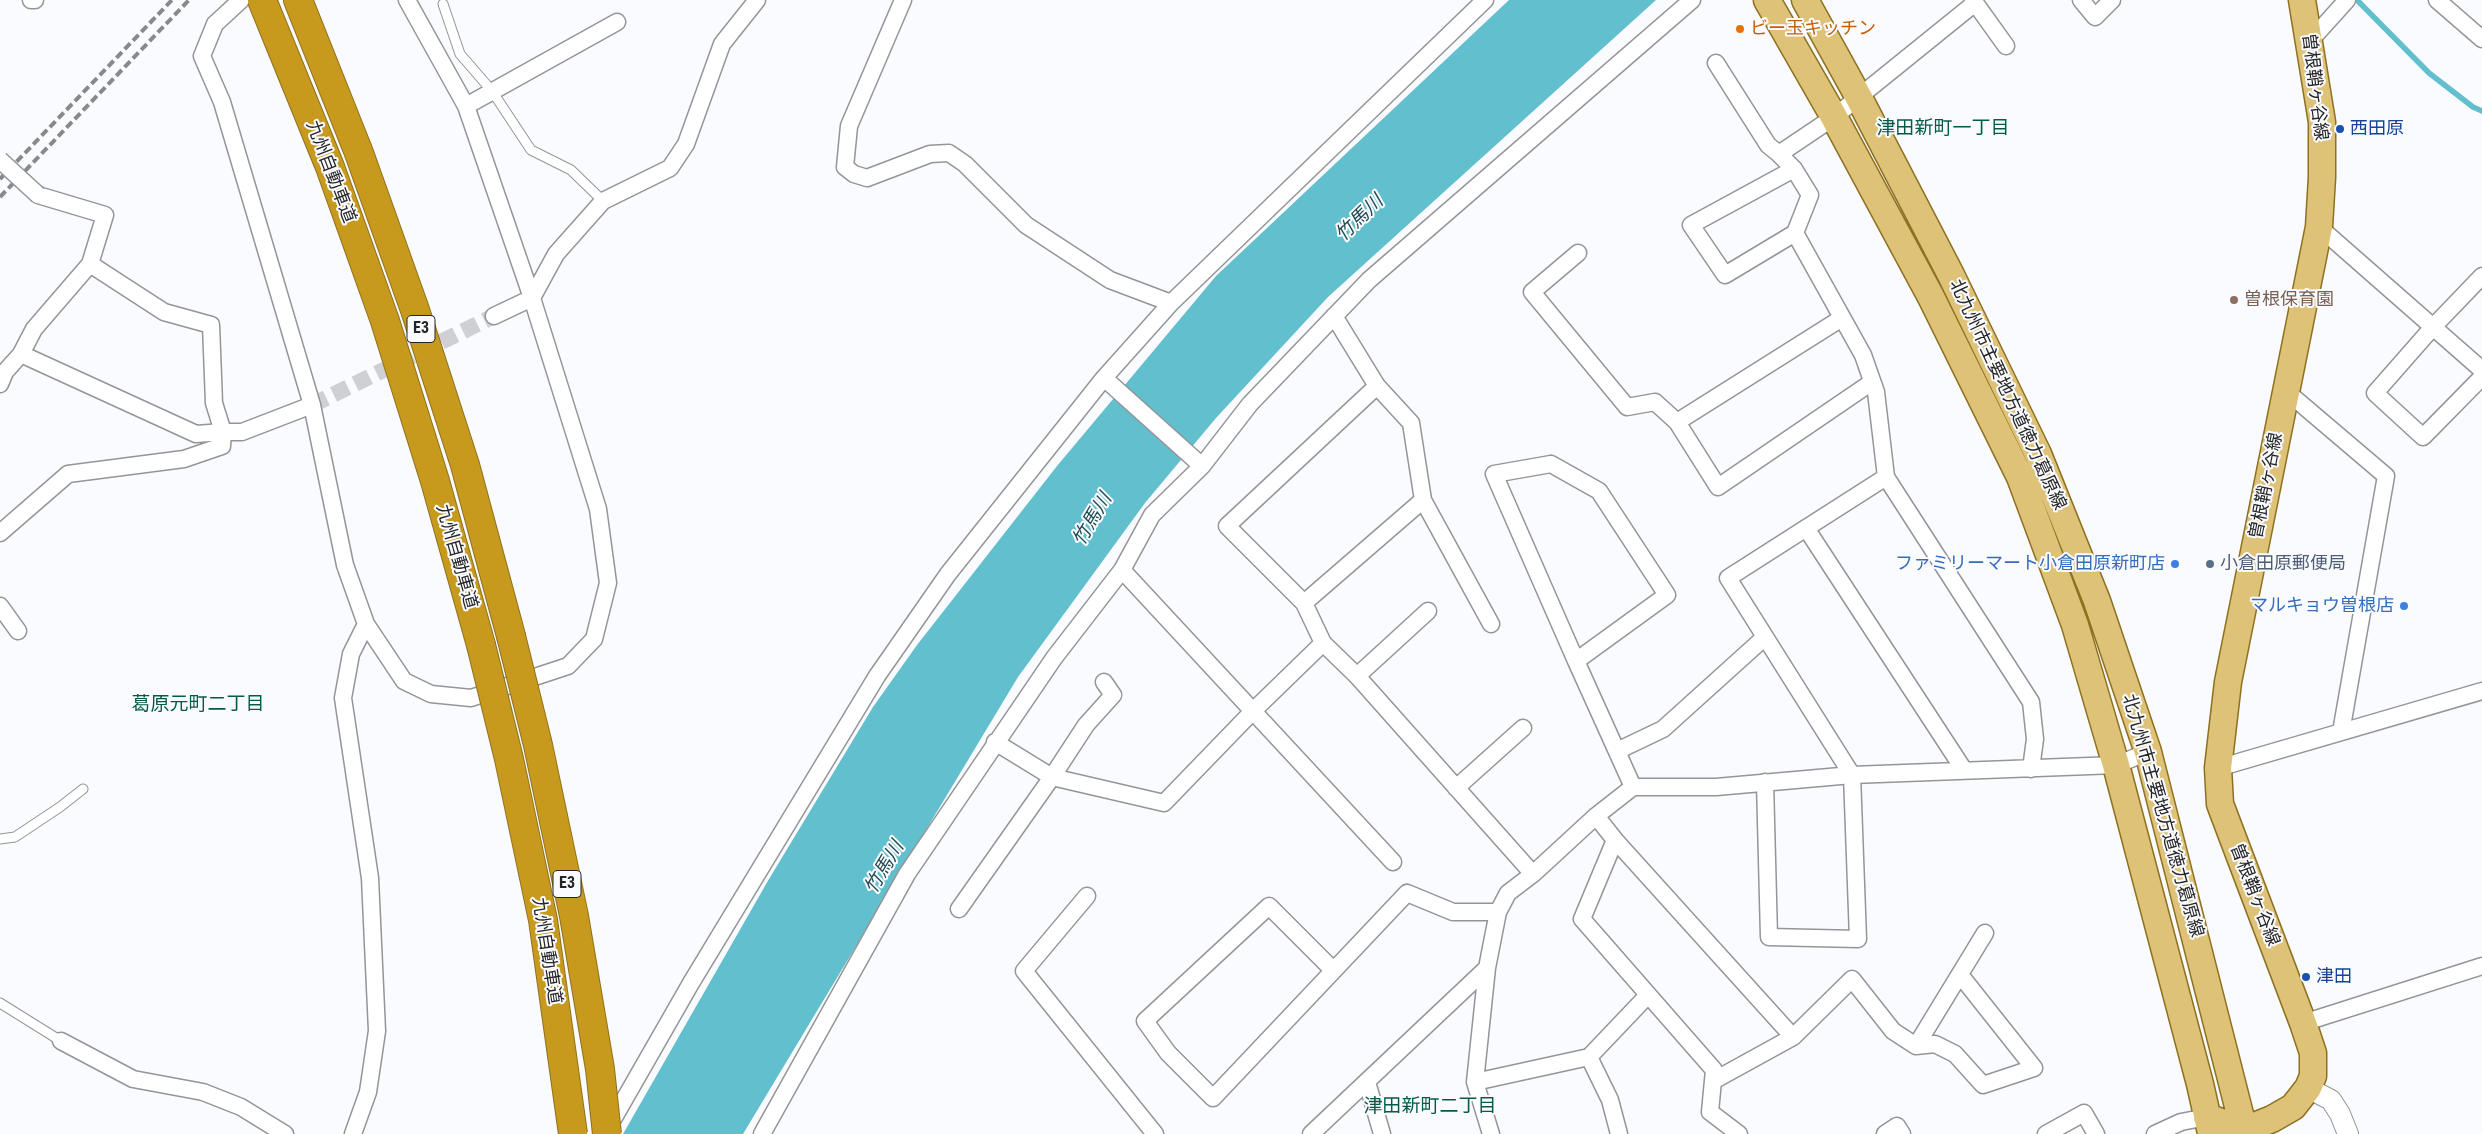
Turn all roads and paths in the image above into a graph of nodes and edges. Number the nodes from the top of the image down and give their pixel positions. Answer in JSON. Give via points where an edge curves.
{"nodes":[{"id":1,"x":30,"y":0,"type":"edge"},
{"id":2,"x":35,"y":0,"type":"edge"},
{"id":3,"x":241,"y":0,"type":"edge"},
{"id":4,"x":262,"y":0,"type":"edge"},
{"id":5,"x":298,"y":0,"type":"edge"},
{"id":6,"x":406,"y":0,"type":"edge"},
{"id":7,"x":757,"y":0,"type":"edge"},
{"id":8,"x":902,"y":0,"type":"edge"},
{"id":9,"x":1485,"y":0,"type":"edge"},
{"id":10,"x":1692,"y":0,"type":"edge"},
{"id":11,"x":1767,"y":0,"type":"edge"},
{"id":12,"x":1804,"y":0,"type":"edge"},
{"id":13,"x":2081,"y":0,"type":"edge"},
{"id":14,"x":2112,"y":0,"type":"edge"},
{"id":15,"x":2302,"y":0,"type":"edge"},
{"id":16,"x":2347,"y":0,"type":"edge"},
{"id":17,"x":2437,"y":0,"type":"edge"},
{"id":18,"x":1974,"y":1,"type":"edge"},
{"id":19,"x":443,"y":4,"type":"dead end"},
{"id":20,"x":618,"y":22,"type":"dead end"},
{"id":21,"x":2482,"y":39,"type":"edge"},
{"id":22,"x":2310,"y":41,"type":"junction"},
{"id":23,"x":2006,"y":46,"type":"dead end"},
{"id":24,"x":1716,"y":63,"type":"dead end"},
{"id":25,"x":492,"y":91,"type":"junction"},
{"id":26,"x":1858,"y":96,"type":"junction"},
{"id":27,"x":466,"y":106,"type":"junction"},
{"id":28,"x":1834,"y":117,"type":"junction"},
{"id":29,"x":1779,"y":154,"type":"junction"},
{"id":30,"x":0,"y":160,"type":"edge"},
{"id":31,"x":1794,"y":169,"type":"junction"},
{"id":32,"x":603,"y":201,"type":"junction"},
{"id":33,"x":2319,"y":227,"type":"junction"},
{"id":34,"x":1796,"y":233,"type":"junction"},
{"id":35,"x":1578,"y":253,"type":"dead end"},
{"id":36,"x":90,"y":264,"type":"junction"},
{"id":37,"x":2482,"y":276,"type":"edge"},
{"id":38,"x":532,"y":298,"type":"junction"},
{"id":39,"x":1171,"y":303,"type":"junction"},
{"id":40,"x":494,"y":316,"type":"tunnel mouth"},
{"id":41,"x":1334,"y":316,"type":"junction"},
{"id":42,"x":1842,"y":318,"type":"junction"},
{"id":43,"x":2433,"y":327,"type":"junction"},
{"id":44,"x":21,"y":354,"type":"junction"},
{"id":45,"x":2482,"y":370,"type":"edge"},
{"id":46,"x":2482,"y":377,"type":"edge"},
{"id":47,"x":1104,"y":378,"type":"junction"},
{"id":48,"x":1872,"y":382,"type":"junction"},
{"id":49,"x":0,"y":384,"type":"edge"},
{"id":50,"x":1377,"y":386,"type":"junction"},
{"id":51,"x":2286,"y":390,"type":"junction"},
{"id":52,"x":312,"y":405,"type":"junction"},
{"id":53,"x":1676,"y":422,"type":"junction"},
{"id":54,"x":223,"y":432,"type":"junction"},
{"id":55,"x":1202,"y":466,"type":"junction"},
{"id":56,"x":1886,"y":477,"type":"junction"},
{"id":57,"x":1423,"y":500,"type":"junction"},
{"id":58,"x":1806,"y":528,"type":"junction"},
{"id":59,"x":0,"y":533,"type":"edge"},
{"id":60,"x":1122,"y":570,"type":"junction"},
{"id":61,"x":1304,"y":603,"type":"junction"},
{"id":62,"x":0,"y":606,"type":"edge"},
{"id":63,"x":1428,"y":611,"type":"dead end"},
{"id":64,"x":366,"y":624,"type":"junction"},
{"id":65,"x":1491,"y":624,"type":"dead end"},
{"id":66,"x":18,"y":631,"type":"dead end"},
{"id":67,"x":1765,"y":636,"type":"junction"},
{"id":68,"x":1323,"y":643,"type":"junction"},
{"id":69,"x":1576,"y":661,"type":"junction"},
{"id":70,"x":1357,"y":676,"type":"junction"},
{"id":71,"x":1104,"y":682,"type":"dead end"},
{"id":72,"x":2482,"y":691,"type":"edge"},
{"id":73,"x":1252,"y":711,"type":"junction"},
{"id":74,"x":1523,"y":728,"type":"dead end"},
{"id":75,"x":2341,"y":732,"type":"junction"},
{"id":76,"x":995,"y":742,"type":"junction"},
{"id":77,"x":1617,"y":751,"type":"junction"},
{"id":78,"x":2148,"y":752,"type":"junction"},
{"id":79,"x":2116,"y":765,"type":"junction"},
{"id":80,"x":2218,"y":768,"type":"junction"},
{"id":81,"x":2031,"y":769,"type":"junction"},
{"id":82,"x":1964,"y":770,"type":"junction"},
{"id":83,"x":1852,"y":775,"type":"junction"},
{"id":84,"x":1052,"y":777,"type":"junction"},
{"id":85,"x":1765,"y":782,"type":"junction"},
{"id":86,"x":1633,"y":787,"type":"junction"},
{"id":87,"x":1456,"y":788,"type":"junction"},
{"id":88,"x":84,"y":789,"type":"dead end"},
{"id":89,"x":1596,"y":816,"type":"junction"},
{"id":90,"x":0,"y":839,"type":"edge"},
{"id":91,"x":1615,"y":840,"type":"junction"},
{"id":92,"x":1393,"y":862,"type":"dead end"},
{"id":93,"x":1533,"y":874,"type":"junction"},
{"id":94,"x":1087,"y":896,"type":"dead end"},
{"id":95,"x":959,"y":909,"type":"dead end"},
{"id":96,"x":1498,"y":912,"type":"junction"},
{"id":97,"x":1985,"y":933,"type":"dead end"},
{"id":98,"x":2482,"y":966,"type":"edge"},
{"id":99,"x":1486,"y":968,"type":"junction"},
{"id":100,"x":1333,"y":970,"type":"junction"},
{"id":101,"x":1961,"y":976,"type":"junction"},
{"id":102,"x":1648,"y":995,"type":"junction"},
{"id":103,"x":0,"y":1003,"type":"edge"},
{"id":104,"x":2303,"y":1023,"type":"junction"},
{"id":105,"x":1793,"y":1037,"type":"junction"},
{"id":106,"x":61,"y":1041,"type":"joint"},
{"id":107,"x":1916,"y":1046,"type":"junction"},
{"id":108,"x":1589,"y":1057,"type":"junction"},
{"id":109,"x":1713,"y":1081,"type":"junction"},
{"id":110,"x":1368,"y":1082,"type":"junction"},
{"id":111,"x":1475,"y":1082,"type":"junction"},
{"id":112,"x":2308,"y":1088,"type":"junction"},
{"id":113,"x":2209,"y":1126,"type":"edge"},
{"id":114,"x":2245,"y":1132,"type":"edge"},
{"id":115,"x":286,"y":1134,"type":"edge"},
{"id":116,"x":354,"y":1134,"type":"edge"},
{"id":117,"x":573,"y":1134,"type":"edge"},
{"id":118,"x":606,"y":1134,"type":"edge"},
{"id":119,"x":762,"y":1134,"type":"edge"},
{"id":120,"x":1155,"y":1134,"type":"edge"},
{"id":121,"x":1311,"y":1134,"type":"edge"},
{"id":122,"x":1382,"y":1134,"type":"edge"},
{"id":123,"x":1490,"y":1134,"type":"edge"},
{"id":124,"x":1619,"y":1134,"type":"edge"},
{"id":125,"x":1739,"y":1134,"type":"edge"},
{"id":126,"x":1884,"y":1134,"type":"edge"},
{"id":127,"x":1902,"y":1134,"type":"edge"},
{"id":128,"x":2046,"y":1134,"type":"edge"},
{"id":129,"x":2096,"y":1134,"type":"edge"},
{"id":130,"x":2155,"y":1134,"type":"edge"},
{"id":131,"x":2348,"y":1134,"type":"edge"}],
"edges":[{"from":1,"to":2,"type":"street"},
{"from":3,"to":52,"type":"street","via":[[215,24],[202,56],[222,102]]},
{"from":4,"to":117,"type":"highway","name":"九州自動車道","number":"E3","bridge":true,"via":[[330,167],[385,321],[481,645],[543,920]]},
{"from":5,"to":118,"type":"highway","name":"九州自動車道","number":"E3","bridge":true,"via":[[359,153],[415,310],[465,465],[538,745],[574,916],[600,1069]]},
{"from":6,"to":27,"type":"street"},
{"from":7,"to":32,"type":"street","via":[[722,44],[686,144],[670,168]]},
{"from":8,"to":39,"type":"street","via":[[849,126],[846,167],[867,178],[930,154],[949,153],[965,164],[1026,226],[1110,280]]},
{"from":9,"to":39,"type":"street"},
{"from":10,"to":41,"type":"street","via":[[1369,280]]},
{"from":11,"to":28,"type":"main road","name":"北九州市主要地方道徳力葛原線"},
{"from":12,"to":26,"type":"main road","name":"北九州市主要地方道徳力葛原線"},
{"from":13,"to":14,"type":"street","via":[[2095,17]]},
{"from":15,"to":22,"type":"main road","name":"曽根鞘ヶ谷線"},
{"from":16,"to":22,"type":"street"},
{"from":17,"to":21,"type":"street"},
{"from":18,"to":23,"type":"street"},
{"from":18,"to":26,"type":"street"},
{"from":19,"to":25,"type":"lane","via":[[460,54]]},
{"from":20,"to":25,"type":"street"},
{"from":22,"to":33,"type":"main road","name":"曽根鞘ヶ谷線","via":[[2322,122]]},
{"from":24,"to":29,"type":"street","via":[[1768,145]]},
{"from":25,"to":27,"type":"street"},
{"from":25,"to":32,"type":"lane","via":[[531,150],[571,170]]},
{"from":26,"to":28,"type":"street"},
{"from":26,"to":78,"type":"main road","name":"北九州市主要地方道徳力葛原線","via":[[1951,275],[2038,454],[2097,601]]},
{"from":27,"to":38,"type":"street"},
{"from":28,"to":29,"type":"street"},
{"from":28,"to":79,"type":"main road","name":"北九州市主要地方道徳力葛原線","via":[[1931,297],[2020,477],[2075,625]]},
{"from":29,"to":31,"type":"street"},
{"from":30,"to":36,"type":"street","bridge":true,"via":[[38,195],[105,215]]},
{"from":31,"to":34,"type":"street","via":[[1810,195]]},
{"from":31,"to":34,"type":"street","via":[[1691,225],[1725,274]]},
{"from":32,"to":38,"type":"street","via":[[556,254]]},
{"from":33,"to":43,"type":"street"},
{"from":33,"to":51,"type":"main road","name":"曽根鞘ヶ谷線"},
{"from":34,"to":42,"type":"street"},
{"from":35,"to":53,"type":"street","via":[[1532,292],[1627,407],[1655,402]]},
{"from":36,"to":44,"type":"street","via":[[34,329]]},
{"from":36,"to":54,"type":"street","via":[[164,312],[211,325],[214,404]]},
{"from":37,"to":43,"type":"street"},
{"from":38,"to":40,"type":"street"},
{"from":38,"to":64,"type":"street","via":[[598,510],[608,583],[594,639],[568,666],[470,698],[431,694],[404,680]]},
{"from":39,"to":47,"type":"street"},
{"from":41,"to":50,"type":"street"},
{"from":41,"to":55,"type":"street","via":[[1250,404]]},
{"from":42,"to":48,"type":"street","via":[[1863,355]]},
{"from":42,"to":53,"type":"street"},
{"from":43,"to":45,"type":"street"},
{"from":43,"to":46,"type":"street","via":[[2375,393],[2423,437]]},
{"from":44,"to":49,"type":"street","via":[[5,372]]},
{"from":44,"to":54,"type":"street","via":[[196,434]]},
{"from":47,"to":55,"type":"street"},
{"from":47,"to":118,"type":"street","via":[[948,574],[877,676],[691,983]]},
{"from":48,"to":53,"type":"street","via":[[1718,486]]},
{"from":48,"to":56,"type":"street"},
{"from":50,"to":57,"type":"street","via":[[1411,423]]},
{"from":50,"to":61,"type":"street","via":[[1227,526]]},
{"from":51,"to":75,"type":"street","via":[[2386,476]]},
{"from":51,"to":80,"type":"main road","name":"曽根鞘ヶ谷線","via":[[2228,682]]},
{"from":52,"to":54,"type":"street","via":[[242,432]]},
{"from":52,"to":64,"type":"street","via":[[346,565]]},
{"from":54,"to":59,"type":"street","via":[[222,446],[184,459],[68,474]]},
{"from":55,"to":60,"type":"street","via":[[1152,514]]},
{"from":56,"to":58,"type":"street"},
{"from":56,"to":81,"type":"street","via":[[2031,702],[2035,739]]},
{"from":57,"to":61,"type":"street"},
{"from":57,"to":65,"type":"street"},
{"from":58,"to":67,"type":"street","via":[[1728,578]]},
{"from":58,"to":82,"type":"street"},
{"from":60,"to":73,"type":"street"},
{"from":60,"to":76,"type":"street"},
{"from":61,"to":68,"type":"street"},
{"from":62,"to":66,"type":"street"},
{"from":63,"to":70,"type":"street"},
{"from":64,"to":116,"type":"street","via":[[351,654],[343,698],[370,878],[377,1031],[368,1092]]},
{"from":67,"to":77,"type":"street","via":[[1662,729]]},
{"from":67,"to":83,"type":"street"},
{"from":68,"to":70,"type":"street"},
{"from":68,"to":73,"type":"street"},
{"from":69,"to":69,"type":"street","via":[[1537,572],[1494,474],[1551,464],[1599,492],[1667,595]]},
{"from":69,"to":77,"type":"street"},
{"from":70,"to":87,"type":"street"},
{"from":71,"to":84,"type":"street","via":[[1113,695],[1086,725]]},
{"from":72,"to":75,"type":"street"},
{"from":73,"to":84,"type":"street","via":[[1164,803]]},
{"from":73,"to":92,"type":"street"},
{"from":74,"to":87,"type":"street"},
{"from":75,"to":80,"type":"street"},
{"from":76,"to":84,"type":"street"},
{"from":76,"to":119,"type":"street","via":[[907,874]]},
{"from":77,"to":86,"type":"street"},
{"from":78,"to":79,"type":"street"},
{"from":78,"to":114,"type":"main road","name":"北九州市主要地方道徳力葛原線"},
{"from":79,"to":81,"type":"street"},
{"from":79,"to":113,"type":"main road","name":"北九州市主要地方道徳力葛原線"},
{"from":80,"to":104,"type":"main road","name":"曽根鞘ヶ谷線","via":[[2220,804]]},
{"from":81,"to":82,"type":"street"},
{"from":82,"to":83,"type":"street"},
{"from":83,"to":85,"type":"street"},
{"from":83,"to":85,"type":"street","via":[[1858,939],[1769,937]]},
{"from":84,"to":95,"type":"street"},
{"from":85,"to":86,"type":"street","via":[[1716,787]]},
{"from":86,"to":89,"type":"street"},
{"from":87,"to":93,"type":"street"},
{"from":88,"to":90,"type":"lane","via":[[16,837]]},
{"from":89,"to":91,"type":"street"},
{"from":89,"to":93,"type":"street"},
{"from":91,"to":102,"type":"street","via":[[1582,919]]},
{"from":91,"to":105,"type":"street"},
{"from":93,"to":96,"type":"street","via":[[1508,893]]},
{"from":94,"to":120,"type":"street","via":[[1024,971]]},
{"from":96,"to":99,"type":"street"},
{"from":96,"to":100,"type":"street","via":[[1454,912],[1407,892]]},
{"from":97,"to":101,"type":"street"},
{"from":98,"to":104,"type":"street"},
{"from":99,"to":110,"type":"street"},
{"from":99,"to":111,"type":"street"},
{"from":100,"to":100,"type":"street","via":[[1213,1098],[1168,1053],[1145,1021],[1270,906]]},
{"from":101,"to":107,"type":"street"},
{"from":101,"to":107,"type":"street","via":[[2034,1068],[1983,1086],[1955,1054],[1935,1044]]},
{"from":102,"to":108,"type":"street"},
{"from":102,"to":109,"type":"street","via":[[1714,1070]]},
{"from":103,"to":106,"type":"lane"},
{"from":104,"to":112,"type":"main road","name":"曽根鞘ヶ谷線","via":[[2314,1064]]},
{"from":105,"to":107,"type":"street","via":[[1852,979],[1893,1031]]},
{"from":105,"to":109,"type":"street"},
{"from":106,"to":115,"type":"street","via":[[133,1080],[203,1092],[241,1107]]},
{"from":108,"to":111,"type":"street"},
{"from":108,"to":124,"type":"street","via":[[1610,1100]]},
{"from":109,"to":125,"type":"street","via":[[1710,1112]]},
{"from":110,"to":121,"type":"street"},
{"from":110,"to":122,"type":"street"},
{"from":111,"to":123,"type":"street"},
{"from":112,"to":114,"type":"main road","name":"曽根鞘ヶ谷線","via":[[2293,1107]]},
{"from":112,"to":131,"type":"street","via":[[2330,1100]]},
{"from":113,"to":114,"type":"main road"},
{"from":113,"to":130,"type":"street","via":[[2181,1122]]},
{"from":126,"to":127,"type":"street","via":[[1897,1126]]},
{"from":128,"to":129,"type":"street","via":[[2084,1113]]}]}
